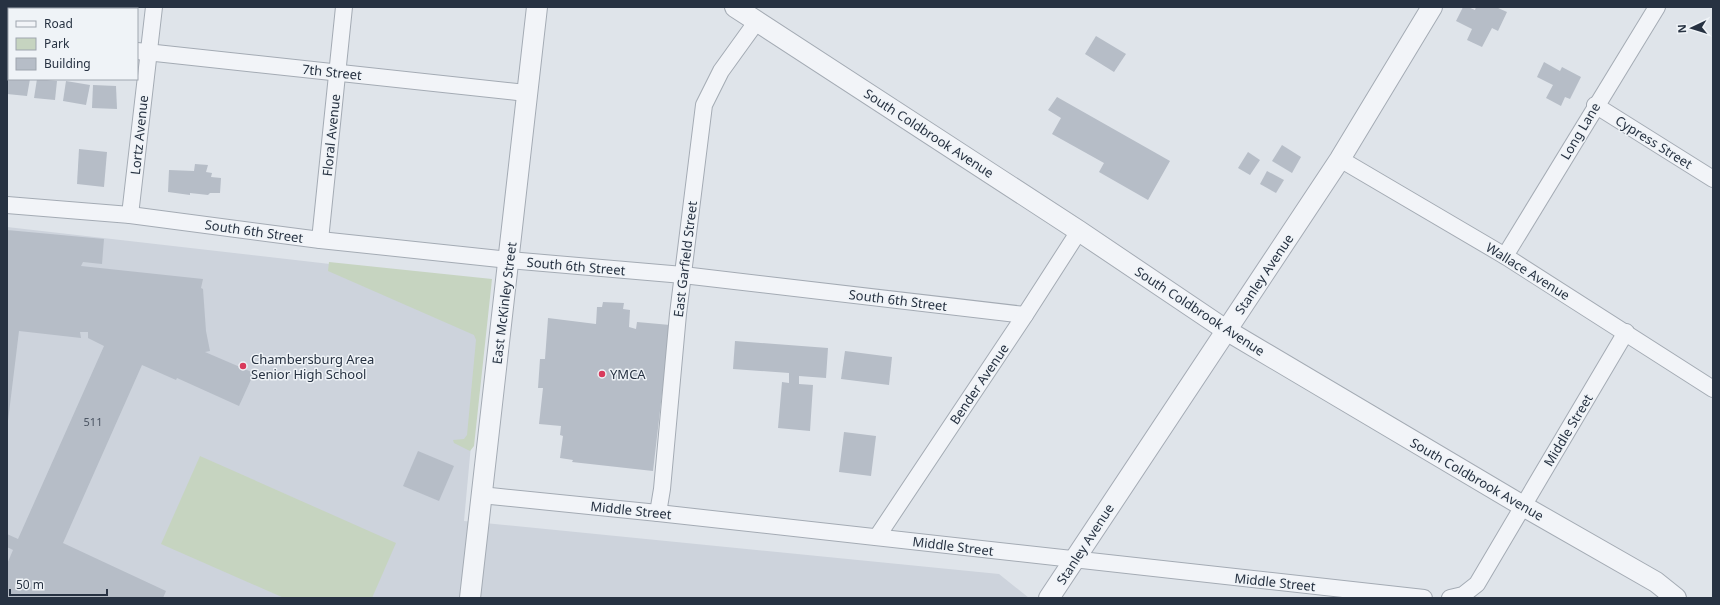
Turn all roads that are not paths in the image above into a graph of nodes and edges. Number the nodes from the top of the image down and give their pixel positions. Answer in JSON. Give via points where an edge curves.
{"nodes":[{"id":1,"x":154,"y":7,"type":"edge"},
{"id":2,"x":344,"y":7,"type":"edge"},
{"id":3,"x":537,"y":7,"type":"edge"},
{"id":4,"x":735,"y":7,"type":"edge"},
{"id":5,"x":1432,"y":7,"type":"edge"},
{"id":6,"x":1657,"y":7,"type":"edge"},
{"id":7,"x":756,"y":21,"type":"junction"},
{"id":8,"x":143,"y":52,"type":"edge"},
{"id":9,"x":337,"y":73,"type":"junction"},
{"id":10,"x":526,"y":94,"type":"junction"},
{"id":11,"x":1595,"y":105,"type":"junction"},
{"id":12,"x":1340,"y":159,"type":"junction"},
{"id":13,"x":1713,"y":179,"type":"edge"},
{"id":14,"x":7,"y":205,"type":"edge"},
{"id":15,"x":130,"y":215,"type":"junction"},
{"id":16,"x":1079,"y":231,"type":"junction"},
{"id":17,"x":320,"y":240,"type":"junction"},
{"id":18,"x":1505,"y":256,"type":"junction"},
{"id":19,"x":510,"y":260,"type":"junction"},
{"id":20,"x":683,"y":274,"type":"junction"},
{"id":21,"x":1025,"y":315,"type":"junction"},
{"id":22,"x":1226,"y":330,"type":"junction"},
{"id":23,"x":1626,"y":332,"type":"junction"},
{"id":24,"x":1713,"y":388,"type":"edge"},
{"id":25,"x":482,"y":495,"type":"junction"},
{"id":26,"x":1523,"y":506,"type":"junction"},
{"id":27,"x":658,"y":513,"type":"junction"},
{"id":28,"x":877,"y":537,"type":"junction"},
{"id":29,"x":1074,"y":560,"type":"junction"},
{"id":30,"x":470,"y":598,"type":"edge"},
{"id":31,"x":1049,"y":598,"type":"edge"},
{"id":32,"x":1424,"y":598,"type":"edge"},
{"id":33,"x":1450,"y":598,"type":"edge"},
{"id":34,"x":1676,"y":598,"type":"edge"}],
"edges":[{"from":1,"to":8,"type":"street","name":"Lortz Avenue"},
{"from":2,"to":9,"type":"street","name":"Floral Avenue"},
{"from":3,"to":10,"type":"street","name":"East McKinley Street"},
{"from":4,"to":7,"type":"street","name":"South Coldbrook Avenue"},
{"from":5,"to":12,"type":"street","name":"Stanley Avenue"},
{"from":6,"to":11,"type":"street","name":"Long Lane"},
{"from":7,"to":16,"type":"street","name":"South Coldbrook Avenue"},
{"from":7,"to":20,"type":"street","name":"East Garfield Street","via":[[721,71],[704,105]]},
{"from":8,"to":9,"type":"street","name":"7th Street"},
{"from":8,"to":15,"type":"street","name":"Lortz Avenue"},
{"from":9,"to":10,"type":"street","name":"7th Street"},
{"from":9,"to":17,"type":"street","name":"Floral Avenue"},
{"from":10,"to":19,"type":"street","name":"East McKinley Street"},
{"from":11,"to":13,"type":"street","name":"Cypress Street"},
{"from":11,"to":18,"type":"street","name":"Long Lane"},
{"from":12,"to":18,"type":"street","name":"Wallace Avenue"},
{"from":12,"to":22,"type":"street","name":"Stanley Avenue"},
{"from":14,"to":15,"type":"street","name":"South 6th Street"},
{"from":15,"to":17,"type":"street","name":"South 6th Street"},
{"from":16,"to":21,"type":"street","name":"Bender Avenue"},
{"from":16,"to":22,"type":"street","name":"South Coldbrook Avenue"},
{"from":17,"to":19,"type":"street","name":"South 6th Street"},
{"from":18,"to":23,"type":"street","name":"Wallace Avenue"},
{"from":19,"to":20,"type":"street","name":"South 6th Street"},
{"from":19,"to":25,"type":"street","name":"East McKinley Street"},
{"from":20,"to":21,"type":"street","name":"South 6th Street"},
{"from":20,"to":27,"type":"street","name":"East Garfield Street"},
{"from":21,"to":28,"type":"street","name":"Bender Avenue"},
{"from":22,"to":26,"type":"street","name":"South Coldbrook Avenue"},
{"from":22,"to":29,"type":"street","name":"Stanley Avenue"},
{"from":23,"to":24,"type":"street","name":"Wallace Avenue"},
{"from":23,"to":26,"type":"street","name":"Middle Street"},
{"from":25,"to":27,"type":"street","name":"Middle Street"},
{"from":25,"to":30,"type":"street","name":"East McKinley Street"},
{"from":26,"to":33,"type":"street","name":"Middle Street","via":[[1477,584],[1463,595]]},
{"from":26,"to":34,"type":"street","name":"South Coldbrook Avenue","via":[[1656,582]]},
{"from":27,"to":28,"type":"street","name":"Middle Street"},
{"from":28,"to":29,"type":"street","name":"Middle Street"},
{"from":29,"to":31,"type":"street","name":"Stanley Avenue"},
{"from":29,"to":32,"type":"street","name":"Middle Street"}]}
